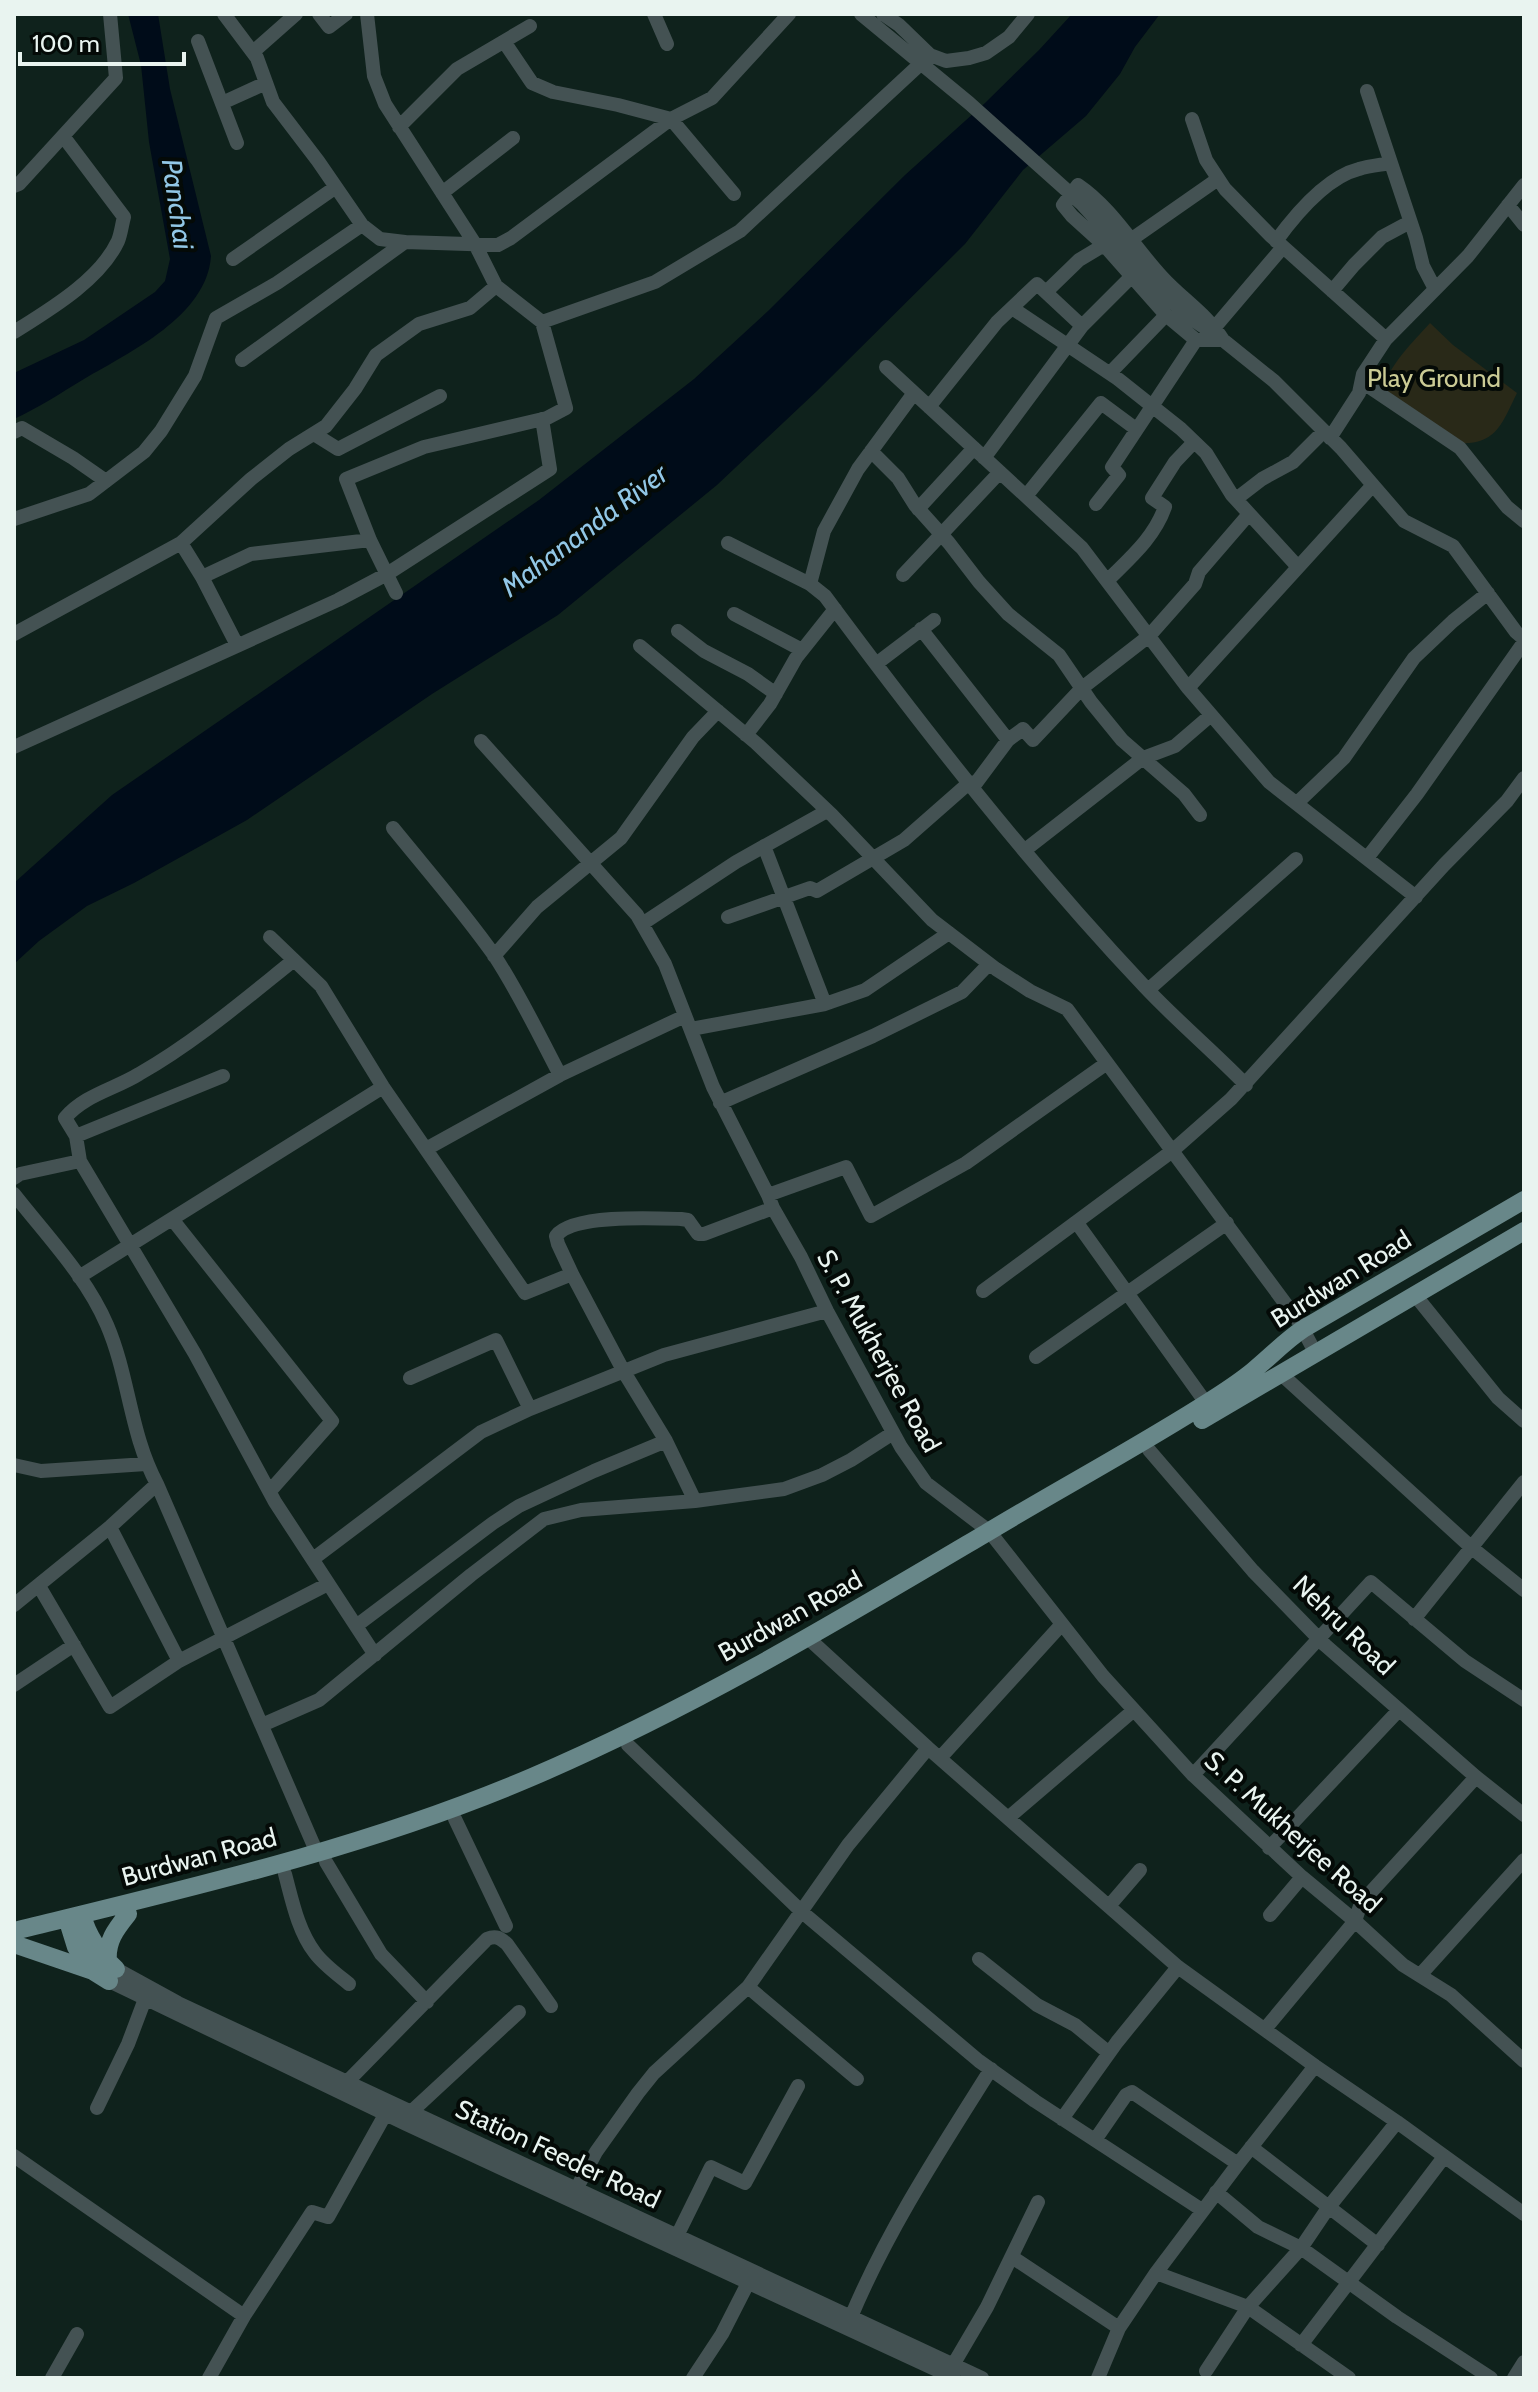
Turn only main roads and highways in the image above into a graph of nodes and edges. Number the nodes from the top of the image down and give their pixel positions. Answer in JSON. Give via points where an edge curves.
{"nodes":[{"id":1,"x":1524,"y":1200,"type":"edge"},
{"id":2,"x":1524,"y":1231,"type":"edge"},
{"id":3,"x":1146,"y":1445,"type":"junction"},
{"id":4,"x":811,"y":1641,"type":"junction"},
{"id":5,"x":322,"y":1858,"type":"junction"},
{"id":6,"x":128,"y":1914,"type":"junction"},
{"id":7,"x":76,"y":1922,"type":"junction"},
{"id":8,"x":14,"y":1931,"type":"edge"},
{"id":9,"x":14,"y":1943,"type":"edge"},
{"id":10,"x":106,"y":1971,"type":"junction"}],
"edges":[{"from":1,"to":3,"type":"main road","name":"Burdwan Road","via":[[1303,1329],[1252,1372]]},
{"from":2,"to":3,"type":"main road","name":"Burdwan Road","via":[[1316,1354]]},
{"from":3,"to":4,"type":"main road","name":"Burdwan Road"},
{"from":4,"to":5,"type":"main road","name":"Burdwan Road","via":[[531,1777]]},
{"from":4,"to":5,"type":"main road","name":"Burdwan Road","via":[[697,1710],[523,1792],[455,1819]]},
{"from":5,"to":6,"type":"main road","name":"Burdwan Road","via":[[285,1874]]},
{"from":5,"to":7,"type":"main road","name":"Burdwan Road","via":[[238,1875]]},
{"from":6,"to":7,"type":"main road","name":"Burdwan Road"},
{"from":6,"to":10,"type":"main road","via":[[112,1935]]},
{"from":7,"to":8,"type":"main road","name":"Burdwan Road"},
{"from":7,"to":9,"type":"main road","name":"Burdwan Road"},
{"from":7,"to":10,"type":"main road"},
{"from":9,"to":10,"type":"main road"}]}
